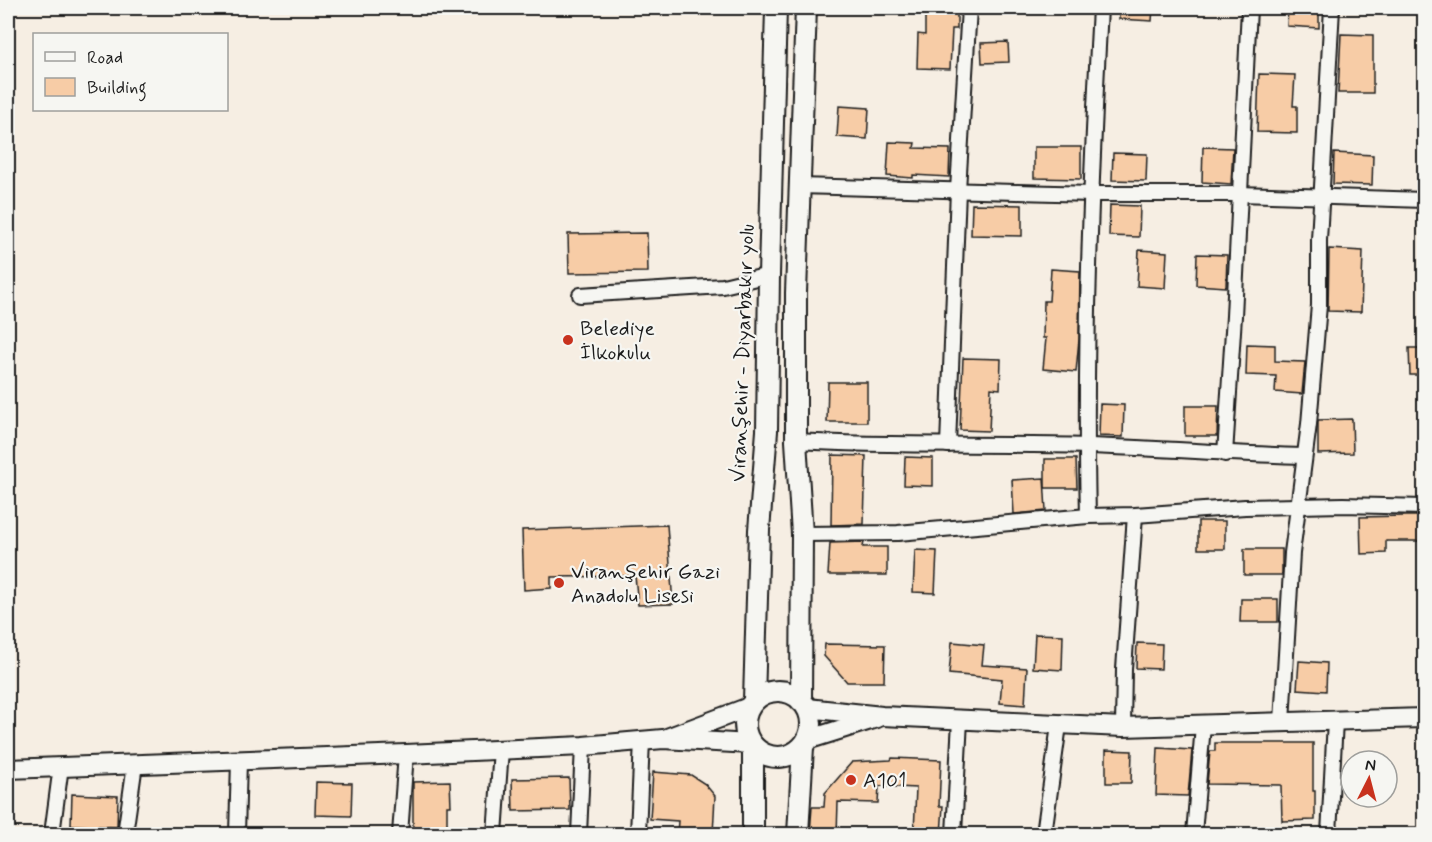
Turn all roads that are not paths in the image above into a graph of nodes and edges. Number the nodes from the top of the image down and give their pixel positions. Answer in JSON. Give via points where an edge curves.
{"nodes":[{"id":1,"x":776,"y":8,"type":"edge"},
{"id":2,"x":806,"y":8,"type":"edge"},
{"id":3,"x":969,"y":8,"type":"edge"},
{"id":4,"x":1100,"y":8,"type":"edge"},
{"id":5,"x":1250,"y":8,"type":"edge"},
{"id":6,"x":1332,"y":8,"type":"edge"},
{"id":7,"x":799,"y":186,"type":"junction"},
{"id":8,"x":958,"y":190,"type":"junction"},
{"id":9,"x":1092,"y":194,"type":"junction"},
{"id":10,"x":1239,"y":194,"type":"junction"},
{"id":11,"x":1321,"y":196,"type":"junction"},
{"id":12,"x":1425,"y":200,"type":"edge"},
{"id":13,"x":769,"y":274,"type":"junction"},
{"id":14,"x":580,"y":295,"type":"dead end"},
{"id":15,"x":796,"y":441,"type":"junction"},
{"id":16,"x":948,"y":446,"type":"junction"},
{"id":17,"x":1086,"y":446,"type":"junction"},
{"id":18,"x":1225,"y":454,"type":"junction"},
{"id":19,"x":1304,"y":456,"type":"junction"},
{"id":20,"x":1298,"y":505,"type":"junction"},
{"id":21,"x":1425,"y":507,"type":"edge"},
{"id":22,"x":1136,"y":515,"type":"junction"},
{"id":23,"x":1088,"y":516,"type":"junction"},
{"id":24,"x":802,"y":534,"type":"junction"},
{"id":25,"x":752,"y":704,"type":"junction"},
{"id":26,"x":804,"y":704,"type":"junction"},
{"id":27,"x":882,"y":716,"type":"junction"},
{"id":28,"x":1425,"y":718,"type":"edge"},
{"id":29,"x":960,"y":720,"type":"junction"},
{"id":30,"x":1335,"y":721,"type":"junction"},
{"id":31,"x":1282,"y":722,"type":"junction"},
{"id":32,"x":1203,"y":724,"type":"junction"},
{"id":33,"x":1059,"y":725,"type":"junction"},
{"id":34,"x":1123,"y":727,"type":"junction"},
{"id":35,"x":642,"y":740,"type":"junction"},
{"id":36,"x":663,"y":740,"type":"junction"},
{"id":37,"x":805,"y":743,"type":"junction"},
{"id":38,"x":752,"y":745,"type":"junction"},
{"id":39,"x":583,"y":746,"type":"junction"},
{"id":40,"x":501,"y":749,"type":"junction"},
{"id":41,"x":406,"y":754,"type":"junction"},
{"id":42,"x":239,"y":760,"type":"junction"},
{"id":43,"x":135,"y":764,"type":"junction"},
{"id":44,"x":61,"y":766,"type":"junction"},
{"id":45,"x":8,"y":769,"type":"edge"},
{"id":46,"x":52,"y":834,"type":"edge"},
{"id":47,"x":125,"y":834,"type":"edge"},
{"id":48,"x":237,"y":834,"type":"edge"},
{"id":49,"x":400,"y":834,"type":"edge"},
{"id":50,"x":495,"y":834,"type":"edge"},
{"id":51,"x":579,"y":834,"type":"edge"},
{"id":52,"x":638,"y":834,"type":"edge"},
{"id":53,"x":753,"y":834,"type":"edge"},
{"id":54,"x":798,"y":834,"type":"edge"},
{"id":55,"x":954,"y":834,"type":"edge"},
{"id":56,"x":1044,"y":834,"type":"edge"},
{"id":57,"x":1194,"y":834,"type":"edge"},
{"id":58,"x":1329,"y":834,"type":"edge"}],
"edges":[{"from":1,"to":13,"type":"main road","name":"Viranşehir - Diyarbakır yolu"},
{"from":2,"to":7,"type":"main road"},
{"from":3,"to":8,"type":"street"},
{"from":4,"to":9,"type":"street"},
{"from":5,"to":10,"type":"street"},
{"from":6,"to":11,"type":"street"},
{"from":7,"to":8,"type":"street"},
{"from":7,"to":15,"type":"main road"},
{"from":8,"to":9,"type":"street"},
{"from":8,"to":16,"type":"street"},
{"from":9,"to":10,"type":"street"},
{"from":9,"to":17,"type":"street"},
{"from":10,"to":11,"type":"street"},
{"from":10,"to":18,"type":"street"},
{"from":11,"to":12,"type":"street"},
{"from":11,"to":19,"type":"street","via":[[1318,305]]},
{"from":13,"to":14,"type":"street","via":[[723,286]]},
{"from":13,"to":25,"type":"main road","name":"Viranşehir - Diyarbakır yolu","via":[[767,431]]},
{"from":15,"to":16,"type":"street"},
{"from":15,"to":24,"type":"main road"},
{"from":16,"to":17,"type":"street"},
{"from":17,"to":18,"type":"street"},
{"from":17,"to":23,"type":"street"},
{"from":18,"to":19,"type":"street"},
{"from":19,"to":20,"type":"street"},
{"from":20,"to":21,"type":"street"},
{"from":20,"to":22,"type":"street"},
{"from":20,"to":31,"type":"street"},
{"from":22,"to":23,"type":"street"},
{"from":22,"to":34,"type":"street"},
{"from":23,"to":24,"type":"street","via":[[897,534]]},
{"from":24,"to":26,"type":"main road"},
{"from":25,"to":26,"type":"main road","via":[[772,691],[793,694]]},
{"from":25,"to":36,"type":"street"},
{"from":25,"to":38,"type":"main road","via":[[744,726]]},
{"from":26,"to":27,"type":"street"},
{"from":26,"to":37,"type":"main road","via":[[811,724]]},
{"from":27,"to":29,"type":"street"},
{"from":27,"to":37,"type":"street"},
{"from":28,"to":30,"type":"street"},
{"from":29,"to":33,"type":"street"},
{"from":29,"to":55,"type":"street"},
{"from":30,"to":31,"type":"street"},
{"from":30,"to":58,"type":"street"},
{"from":31,"to":32,"type":"street"},
{"from":32,"to":34,"type":"street"},
{"from":32,"to":57,"type":"street"},
{"from":33,"to":34,"type":"street"},
{"from":33,"to":56,"type":"street"},
{"from":35,"to":36,"type":"street"},
{"from":35,"to":39,"type":"street"},
{"from":35,"to":52,"type":"street"},
{"from":36,"to":38,"type":"street"},
{"from":37,"to":38,"type":"main road","via":[[795,753],[778,758]]},
{"from":37,"to":54,"type":"main road"},
{"from":38,"to":53,"type":"main road"},
{"from":39,"to":40,"type":"street"},
{"from":39,"to":51,"type":"street"},
{"from":40,"to":41,"type":"street"},
{"from":40,"to":50,"type":"street"},
{"from":41,"to":42,"type":"street"},
{"from":41,"to":49,"type":"street"},
{"from":42,"to":43,"type":"street"},
{"from":42,"to":48,"type":"street"},
{"from":43,"to":44,"type":"street"},
{"from":43,"to":47,"type":"street"},
{"from":44,"to":45,"type":"street"},
{"from":44,"to":46,"type":"street"}]}
